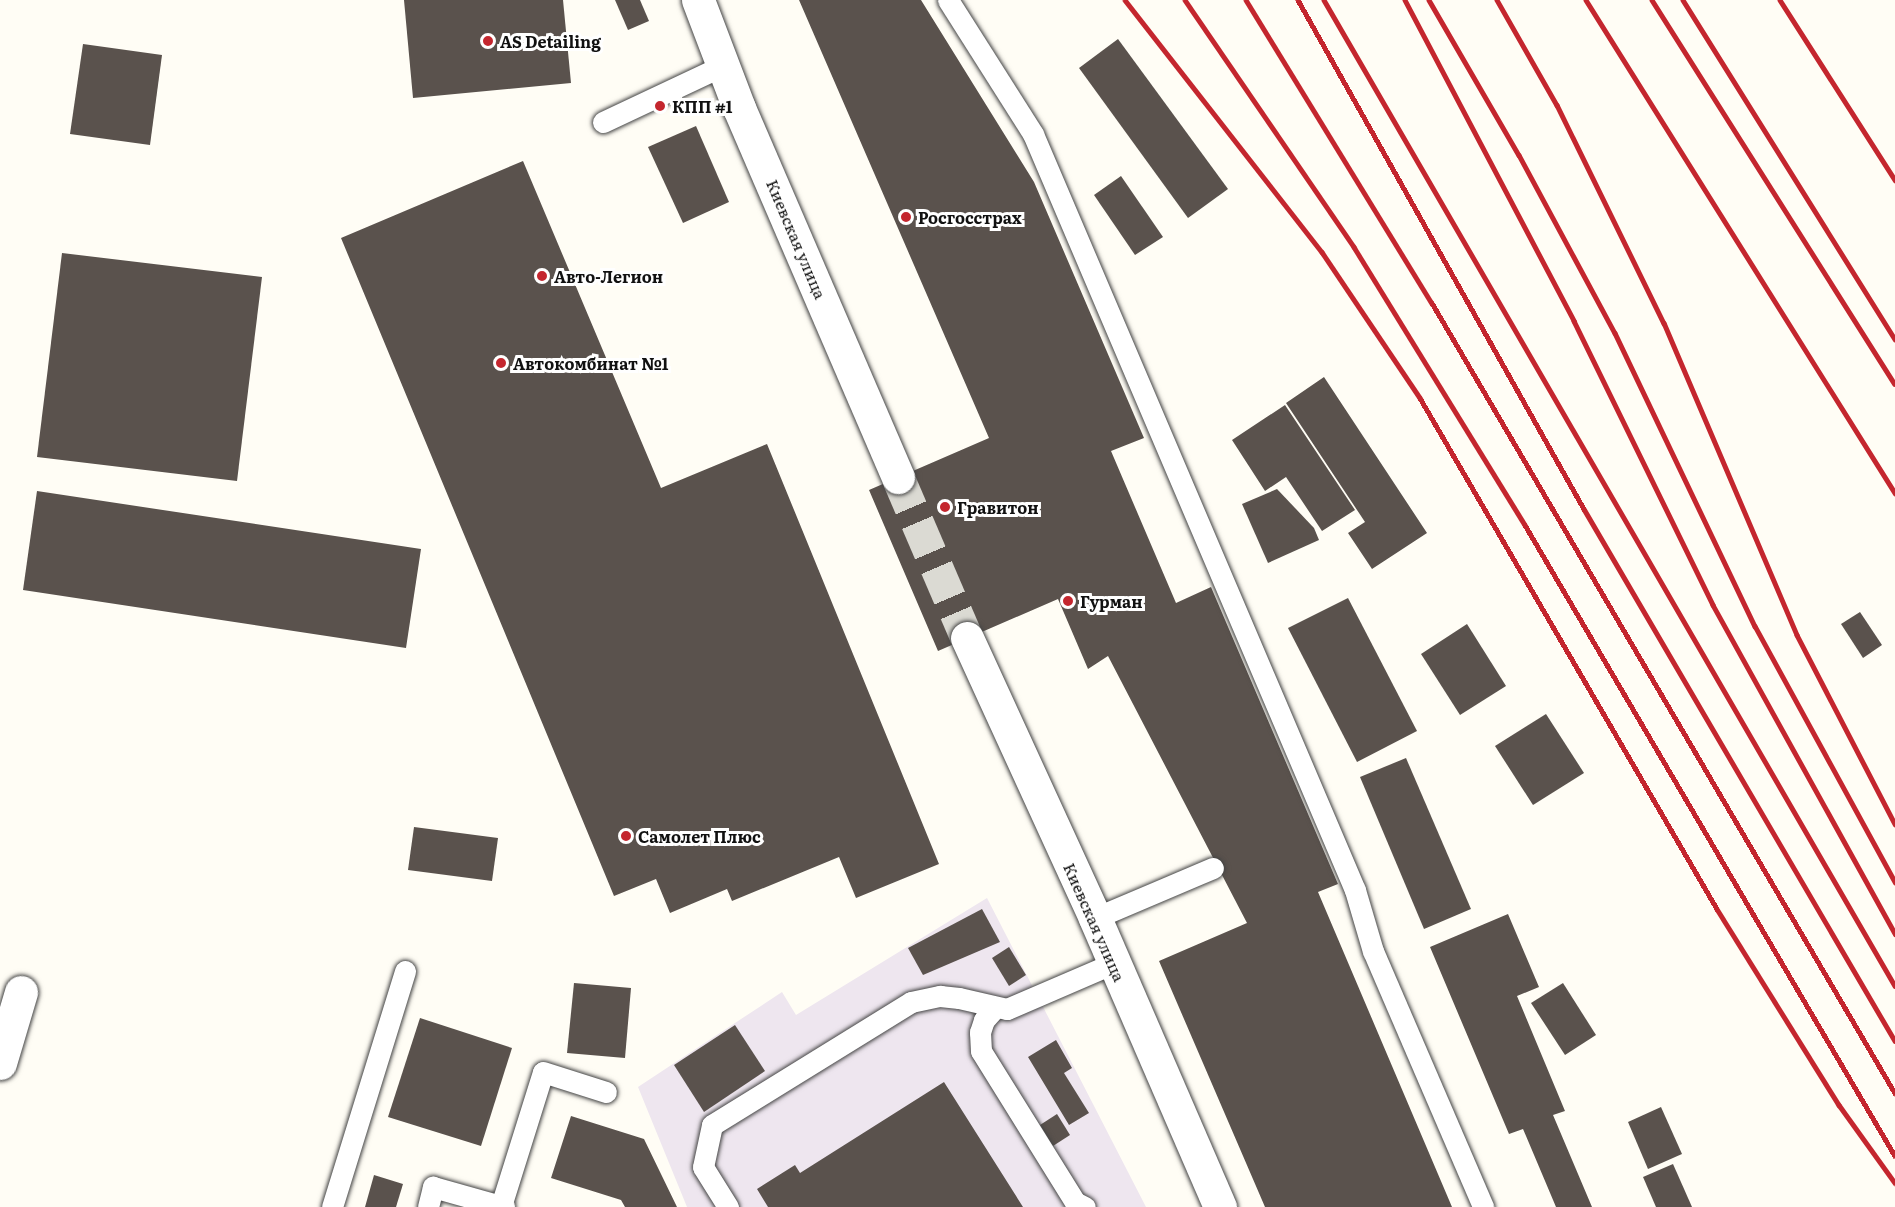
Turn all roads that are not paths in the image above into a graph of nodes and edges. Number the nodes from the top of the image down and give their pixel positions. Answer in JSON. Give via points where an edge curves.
{"nodes":[{"id":1,"x":698,"y":0,"type":"edge"},
{"id":2,"x":948,"y":0,"type":"edge"},
{"id":3,"x":722,"y":66,"type":"junction"},
{"id":4,"x":603,"y":122,"type":"dead end"},
{"id":5,"x":898,"y":477,"type":"tunnel mouth"},
{"id":6,"x":968,"y":638,"type":"tunnel mouth"},
{"id":7,"x":1213,"y":868,"type":"dead end"},
{"id":8,"x":1095,"y":918,"type":"junction"},
{"id":9,"x":1114,"y":963,"type":"junction"},
{"id":10,"x":405,"y":971,"type":"dead end"},
{"id":11,"x":21,"y":992,"type":"dead end"},
{"id":12,"x":994,"y":1009,"type":"junction"},
{"id":13,"x":0,"y":1063,"type":"edge"},
{"id":14,"x":606,"y":1092,"type":"dead end"},
{"id":15,"x":332,"y":1207,"type":"edge"},
{"id":16,"x":428,"y":1207,"type":"edge"},
{"id":17,"x":502,"y":1207,"type":"edge"},
{"id":18,"x":728,"y":1207,"type":"edge"},
{"id":19,"x":1085,"y":1207,"type":"edge"},
{"id":20,"x":1220,"y":1207,"type":"edge"},
{"id":21,"x":1483,"y":1207,"type":"edge"}],
"edges":[{"from":1,"to":3,"type":"street","name":"Киевская улица"},
{"from":2,"to":21,"type":"lane","via":[[1034,134],[1355,890],[1373,951]]},
{"from":3,"to":4,"type":"lane"},
{"from":3,"to":5,"type":"street","name":"Киевская улица"},
{"from":6,"to":8,"type":"street","name":"Киевская улица"},
{"from":7,"to":8,"type":"lane"},
{"from":8,"to":9,"type":"street","name":"Киевская улица"},
{"from":9,"to":12,"type":"lane","via":[[1007,1009]]},
{"from":9,"to":20,"type":"street","name":"Киевская улица"},
{"from":10,"to":15,"type":"lane"},
{"from":11,"to":13,"type":"street"},
{"from":12,"to":18,"type":"lane","via":[[940,996],[911,1002],[712,1125],[703,1167]]},
{"from":12,"to":19,"type":"lane","via":[[980,1032],[981,1052],[1075,1202]]},
{"from":14,"to":17,"type":"lane","via":[[543,1072]]},
{"from":16,"to":17,"type":"lane","via":[[433,1187]]}]}
